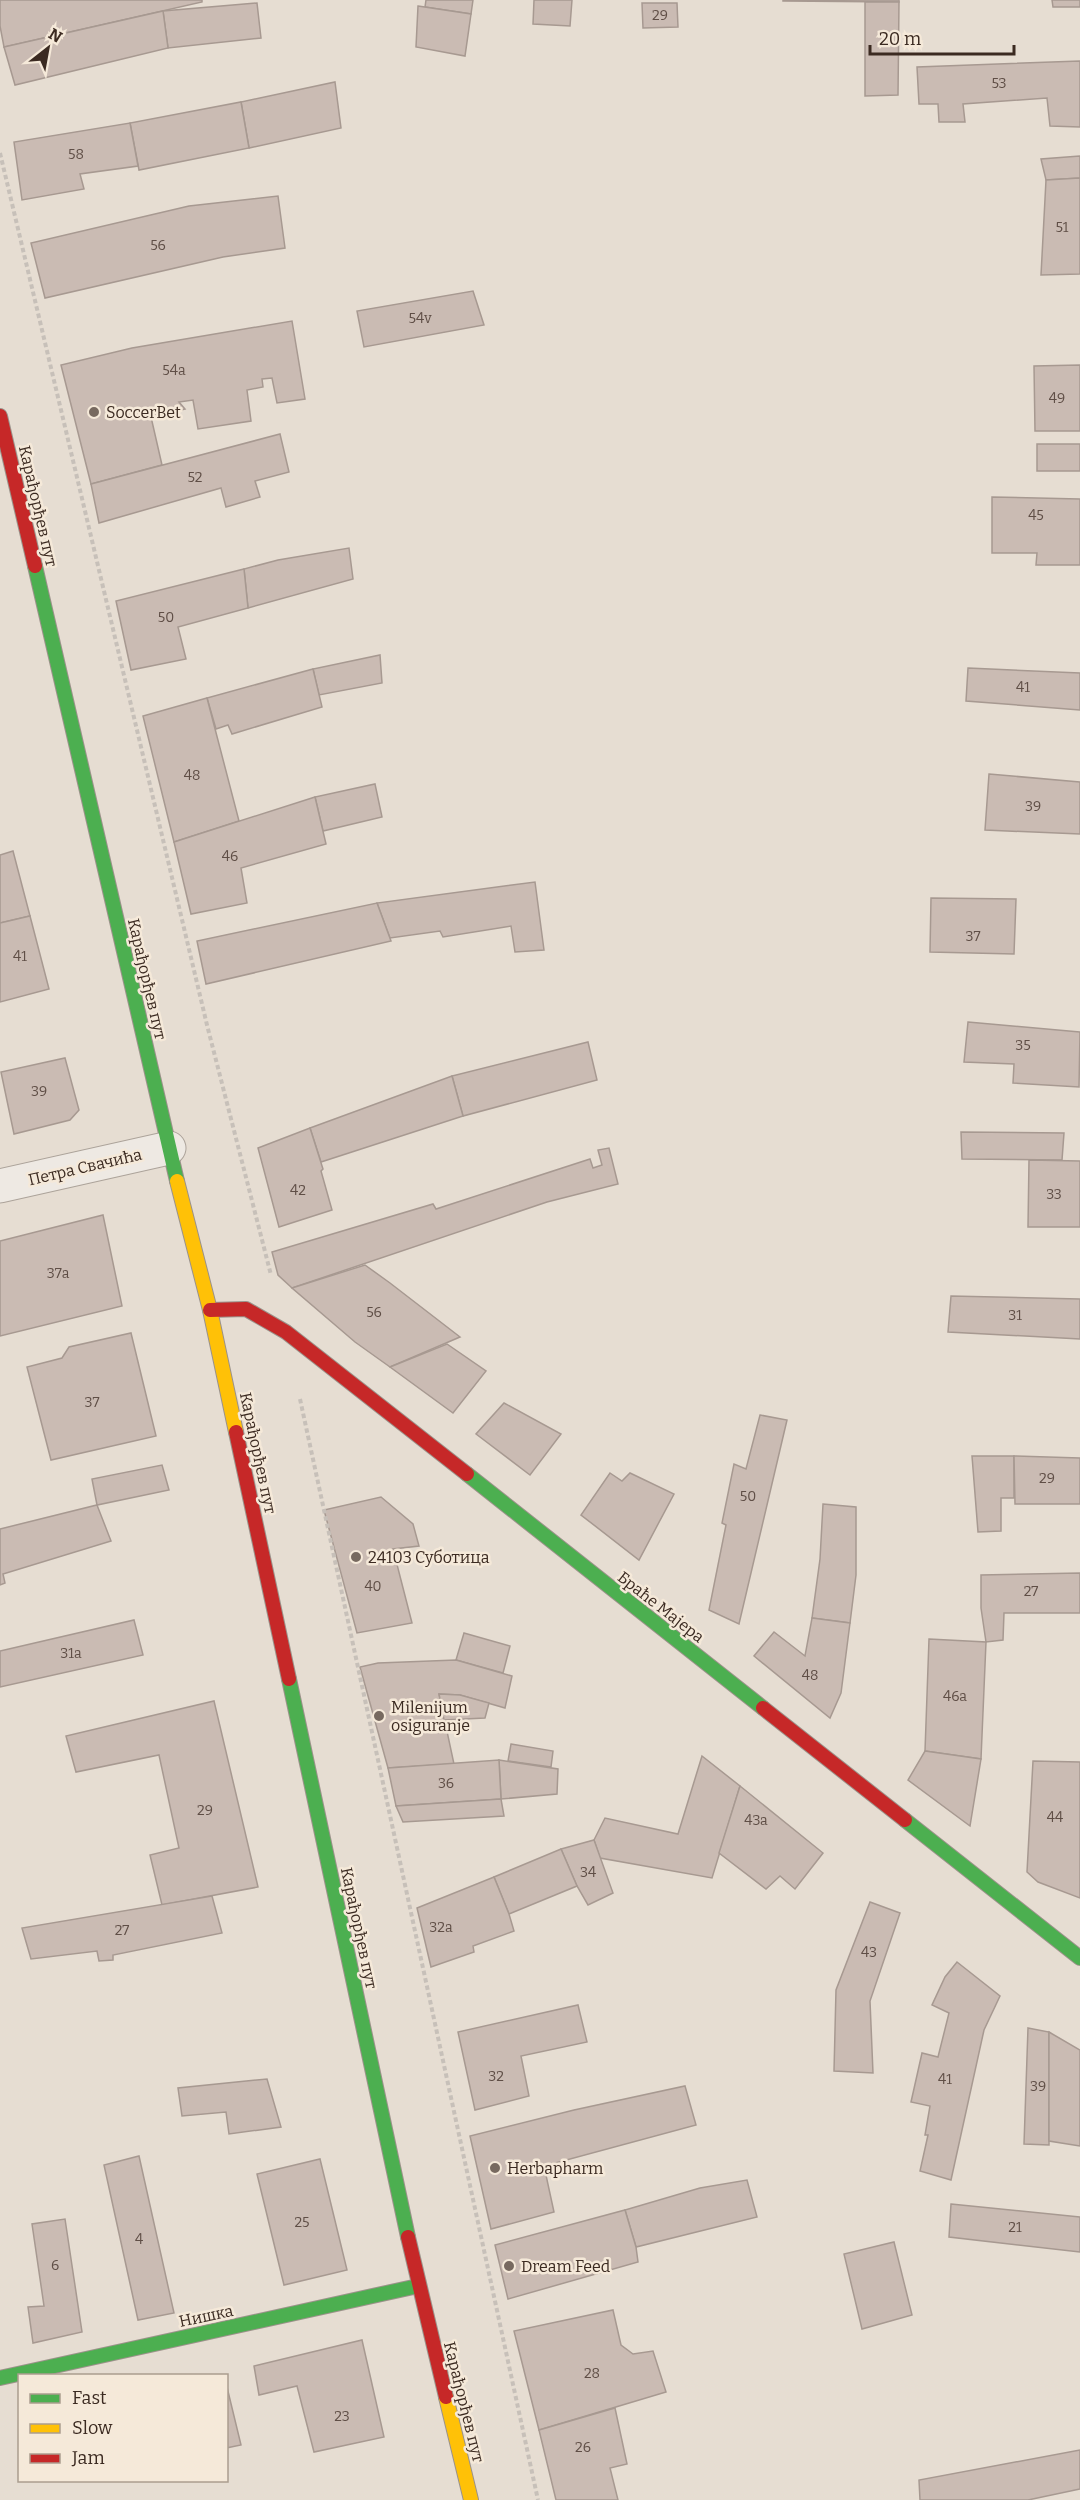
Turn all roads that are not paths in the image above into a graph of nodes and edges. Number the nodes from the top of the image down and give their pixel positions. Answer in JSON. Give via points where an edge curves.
{"nodes":[{"id":1,"x":0,"y":416,"type":"edge"},
{"id":2,"x":169,"y":1148,"type":"junction"},
{"id":3,"x":0,"y":1186,"type":"edge"},
{"id":4,"x":210,"y":1310,"type":"junction"},
{"id":5,"x":1080,"y":1958,"type":"edge"},
{"id":6,"x":418,"y":2286,"type":"junction"},
{"id":7,"x":18,"y":2374,"type":"edge"},
{"id":8,"x":18,"y":2374,"type":"edge"},
{"id":9,"x":0,"y":2378,"type":"edge"},
{"id":10,"x":471,"y":2500,"type":"edge"}],
"edges":[{"from":1,"to":2,"type":"main road","name":"Карађорђев пут"},
{"from":2,"to":3,"type":"street","name":"Петра Свачића"},
{"from":2,"to":4,"type":"main road","name":"Карађорђев пут"},
{"from":4,"to":5,"type":"main road","name":"Браће Мајера","via":[[246,1310],[286,1332]]},
{"from":4,"to":6,"type":"main road","name":"Карађорђев пут"},
{"from":6,"to":7,"type":"main road","name":"Нишка"},
{"from":6,"to":10,"type":"main road","name":"Карађорђев пут"},
{"from":8,"to":9,"type":"main road","name":"Нишка"}]}
